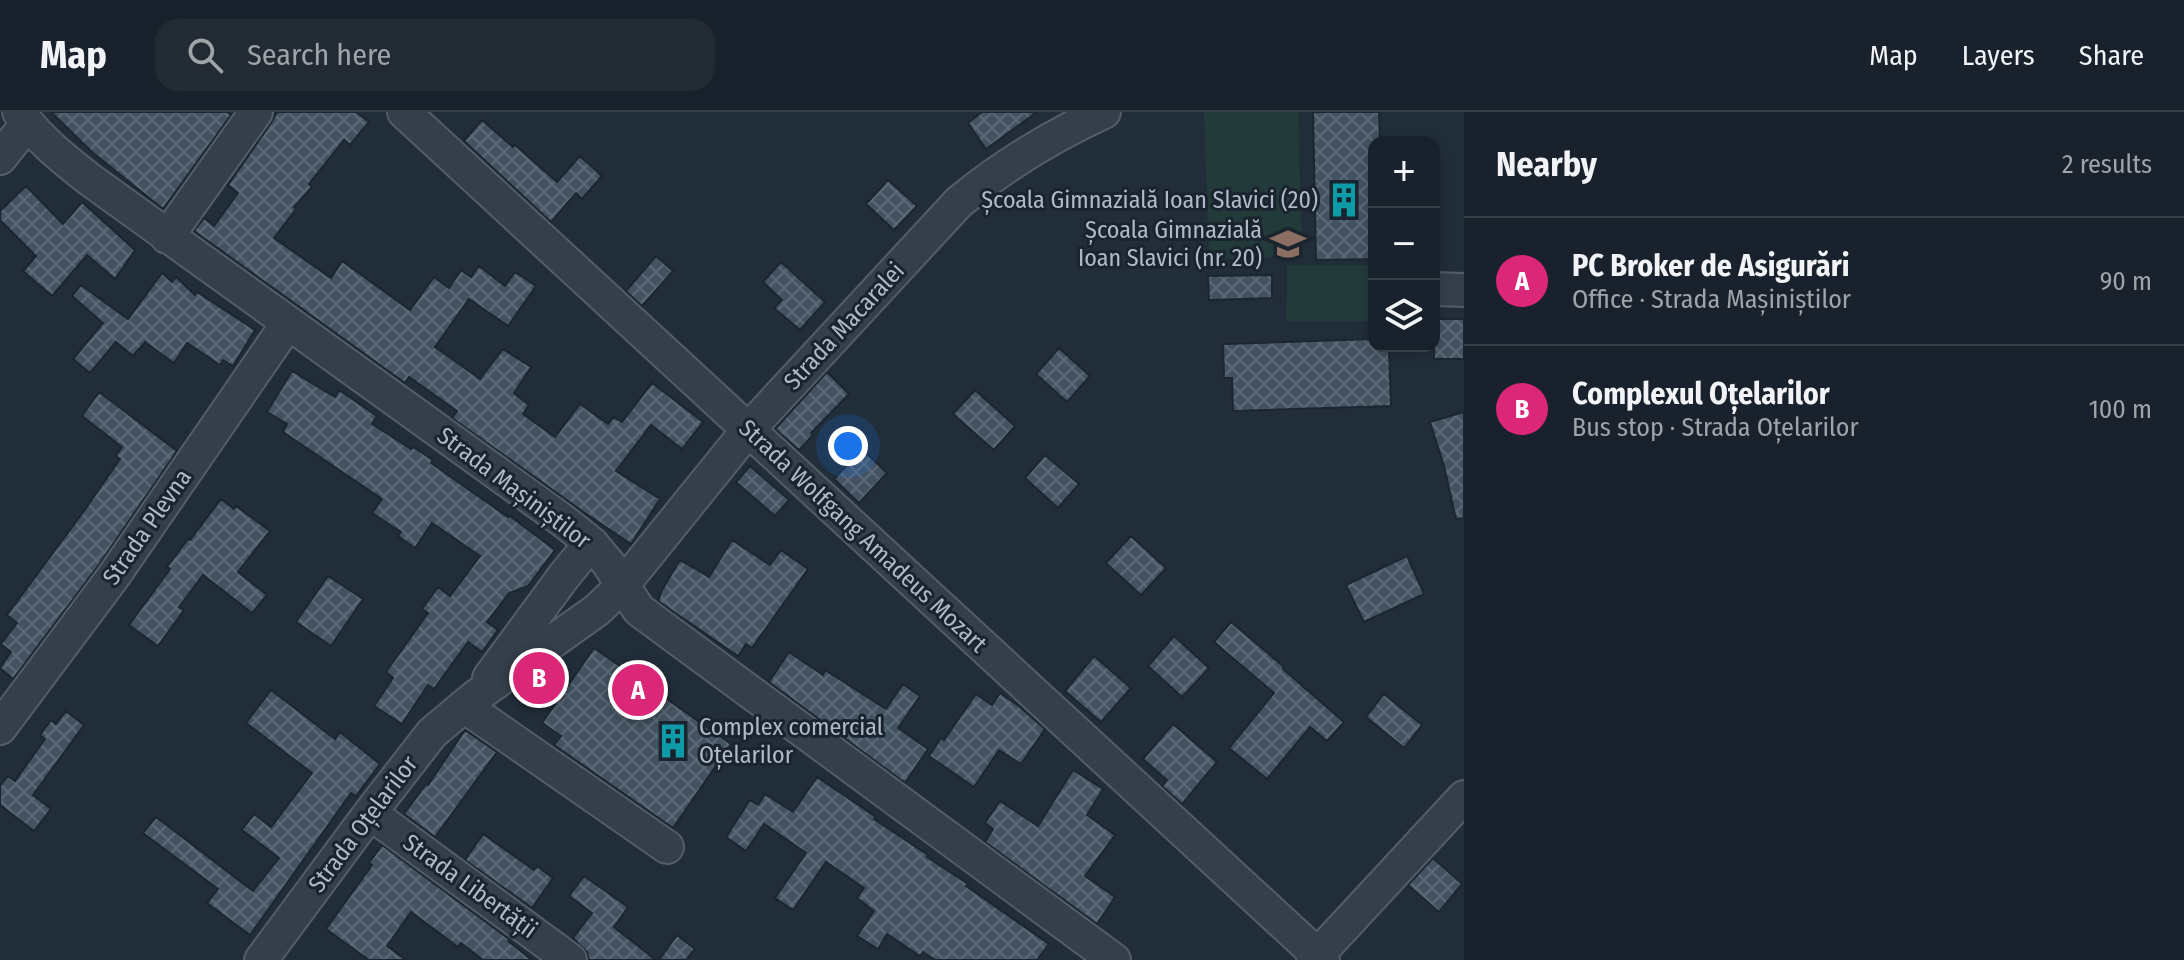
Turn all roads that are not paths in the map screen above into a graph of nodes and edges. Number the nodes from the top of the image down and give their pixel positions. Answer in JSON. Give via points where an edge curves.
{"nodes":[{"id":1,"x":256,"y":112,"type":"edge"},
{"id":2,"x":404,"y":112,"type":"edge"},
{"id":3,"x":1104,"y":112,"type":"edge"},
{"id":4,"x":23,"y":118,"type":"edge"},
{"id":5,"x":1063,"y":120,"type":"edge"},
{"id":6,"x":0,"y":158,"type":"edge"},
{"id":7,"x":167,"y":237,"type":"junction"},
{"id":8,"x":1440,"y":289,"type":"edge"},
{"id":9,"x":1464,"y":290,"type":"edge"},
{"id":10,"x":288,"y":323,"type":"junction"},
{"id":11,"x":748,"y":430,"type":"junction"},
{"id":12,"x":591,"y":543,"type":"junction"},
{"id":13,"x":622,"y":586,"type":"junction"},
{"id":14,"x":469,"y":701,"type":"junction"},
{"id":15,"x":0,"y":728,"type":"edge"},
{"id":16,"x":1464,"y":797,"type":"edge"},
{"id":17,"x":370,"y":813,"type":"junction"},
{"id":18,"x":667,"y":847,"type":"dead end"},
{"id":19,"x":1318,"y":958,"type":"edge"},
{"id":20,"x":261,"y":960,"type":"edge"},
{"id":21,"x":570,"y":960,"type":"edge"},
{"id":22,"x":1114,"y":960,"type":"edge"}],
"edges":[{"from":1,"to":7,"type":"street"},
{"from":2,"to":11,"type":"street","name":"Strada Wolfgang Amadeus Mozart"},
{"from":3,"to":5,"type":"street","name":"Strada Macaralei"},
{"from":4,"to":6,"type":"street"},
{"from":4,"to":7,"type":"street","name":"Strada Mașiniștilor","via":[[56,153]]},
{"from":5,"to":11,"type":"street","name":"Strada Macaralei","via":[[959,202]]},
{"from":7,"to":10,"type":"street","name":"Strada Mașiniștilor"},
{"from":8,"to":9,"type":"street"},
{"from":10,"to":12,"type":"street","name":"Strada Mașiniștilor"},
{"from":10,"to":15,"type":"street","name":"Strada Plevna","via":[[113,577]]},
{"from":11,"to":13,"type":"street","name":"Strada Macaralei"},
{"from":11,"to":19,"type":"street","name":"Strada Wolfgang Amadeus Mozart"},
{"from":12,"to":13,"type":"street","name":"Strada Mașiniștilor"},
{"from":12,"to":14,"type":"street","name":"Strada Oțelarilor"},
{"from":13,"to":14,"type":"street","name":"Strada Oțelarilor","via":[[597,610]]},
{"from":13,"to":22,"type":"street","name":"Strada Mașiniștilor","via":[[639,610]]},
{"from":14,"to":17,"type":"street","name":"Strada Oțelarilor","via":[[432,733]]},
{"from":14,"to":18,"type":"street"},
{"from":16,"to":19,"type":"street"},
{"from":17,"to":20,"type":"street","name":"Strada Oțelarilor"},
{"from":17,"to":21,"type":"street","name":"Strada Libertății"}]}
